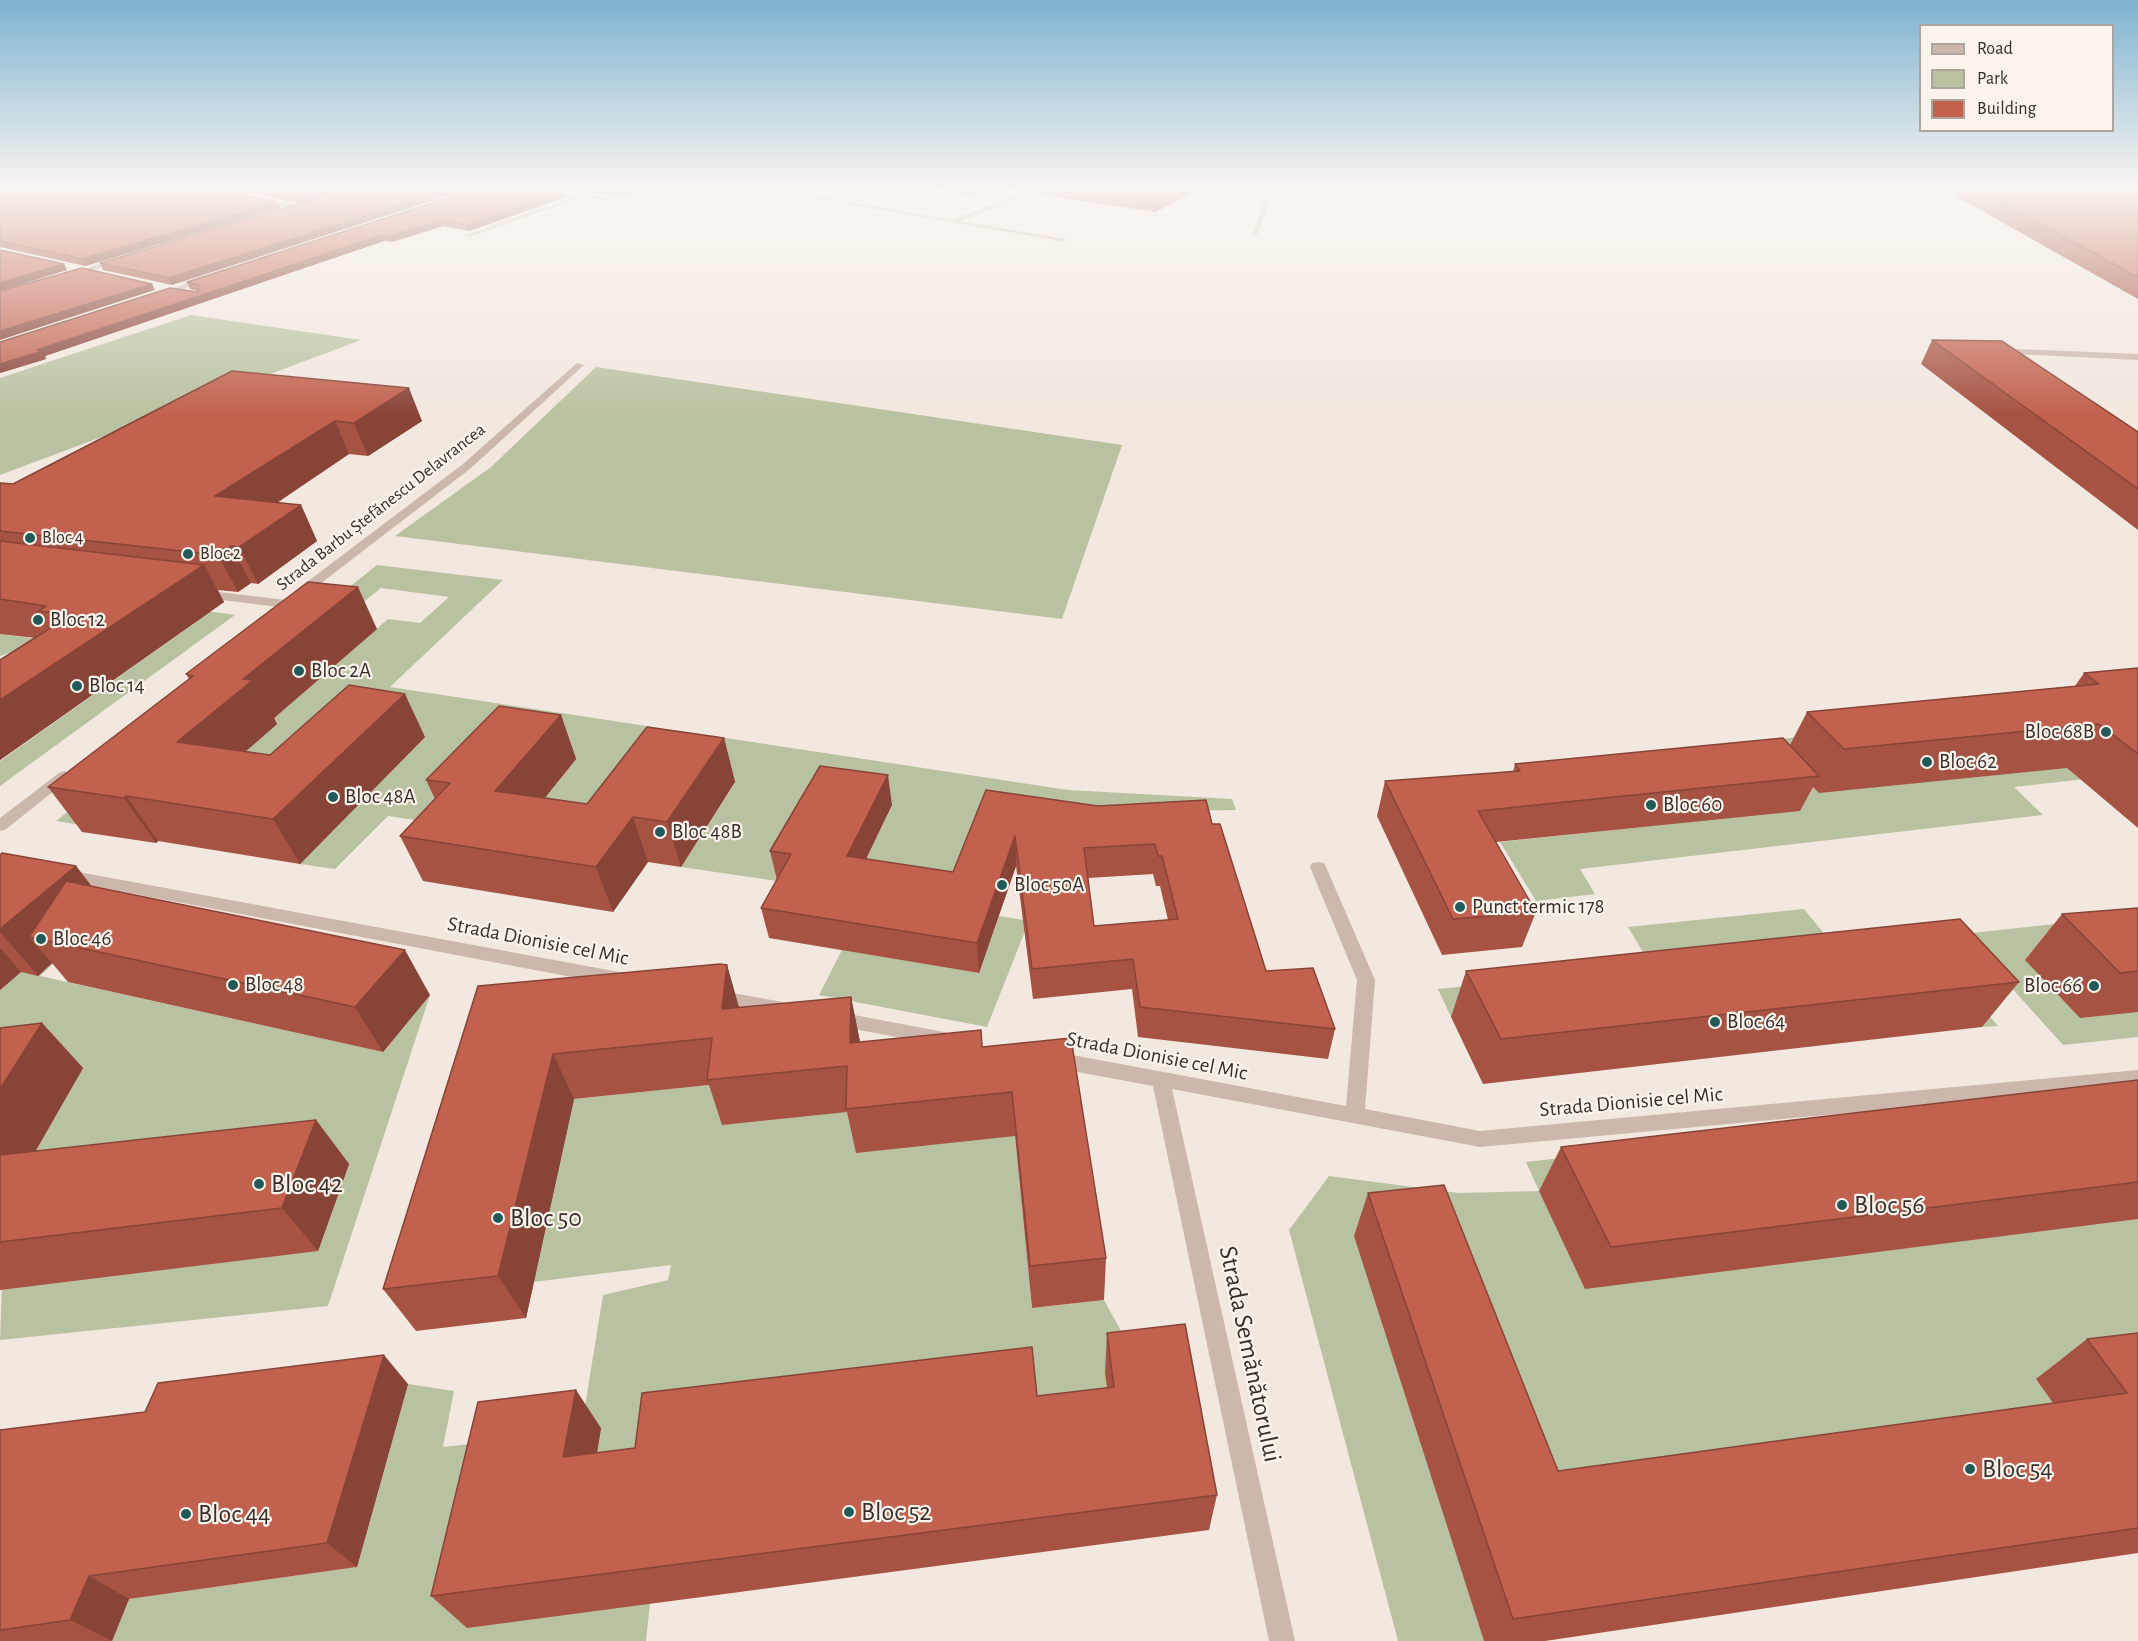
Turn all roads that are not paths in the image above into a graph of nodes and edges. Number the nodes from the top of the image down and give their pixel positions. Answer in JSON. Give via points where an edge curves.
{"nodes":[{"id":1,"x":114,"y":262,"type":"edge"},
{"id":2,"x":64,"y":265,"type":"edge"},
{"id":3,"x":85,"y":270,"type":"junction"},
{"id":4,"x":107,"y":275,"type":"edge"},
{"id":5,"x":219,"y":275,"type":"edge"},
{"id":6,"x":64,"y":276,"type":"edge"},
{"id":7,"x":152,"y":285,"type":"edge"},
{"id":8,"x":174,"y":290,"type":"junction"},
{"id":9,"x":197,"y":295,"type":"edge"},
{"id":10,"x":152,"y":297,"type":"edge"},
{"id":11,"x":2017,"y":352,"type":"edge"},
{"id":12,"x":2138,"y":357,"type":"edge"},
{"id":13,"x":580,"y":364,"type":"dead end"},
{"id":14,"x":186,"y":592,"type":"edge"},
{"id":15,"x":286,"y":604,"type":"junction"},
{"id":16,"x":267,"y":618,"type":"edge"},
{"id":17,"x":74,"y":769,"type":"edge"},
{"id":18,"x":0,"y":826,"type":"edge"},
{"id":19,"x":1318,"y":867,"type":"dead end"},
{"id":20,"x":46,"y":872,"type":"edge"},
{"id":21,"x":639,"y":982,"type":"edge"},
{"id":22,"x":696,"y":993,"type":"edge"},
{"id":23,"x":800,"y":1012,"type":"edge"},
{"id":24,"x":823,"y":1017,"type":"edge"},
{"id":25,"x":960,"y":1042,"type":"edge"},
{"id":26,"x":1039,"y":1057,"type":"edge"},
{"id":27,"x":2138,"y":1078,"type":"edge"},
{"id":28,"x":1161,"y":1080,"type":"junction"},
{"id":29,"x":1355,"y":1116,"type":"junction"},
{"id":30,"x":1282,"y":1641,"type":"edge"}],
"edges":[{"from":1,"to":3,"type":"street"},
{"from":2,"to":3,"type":"street"},
{"from":3,"to":4,"type":"street"},
{"from":3,"to":6,"type":"street"},
{"from":5,"to":8,"type":"street"},
{"from":7,"to":8,"type":"street"},
{"from":8,"to":9,"type":"street"},
{"from":8,"to":10,"type":"street"},
{"from":11,"to":12,"type":"street"},
{"from":13,"to":15,"type":"street","name":"Strada Barbu Ștefănescu Delavrancea","via":[[467,466]]},
{"from":14,"to":15,"type":"street"},
{"from":15,"to":16,"type":"street","name":"Strada Barbu Ștefănescu Delavrancea"},
{"from":17,"to":18,"type":"street"},
{"from":19,"to":29,"type":"street","via":[[1366,980]]},
{"from":20,"to":21,"type":"street","name":"Strada Dionisie cel Mic"},
{"from":22,"to":23,"type":"street"},
{"from":24,"to":25,"type":"street"},
{"from":26,"to":28,"type":"street","name":"Strada Dionisie cel Mic"},
{"from":27,"to":29,"type":"street","name":"Strada Dionisie cel Mic","via":[[1480,1139]]},
{"from":28,"to":29,"type":"street","name":"Strada Dionisie cel Mic"},
{"from":28,"to":30,"type":"street","name":"Strada Semănătorului"}]}
